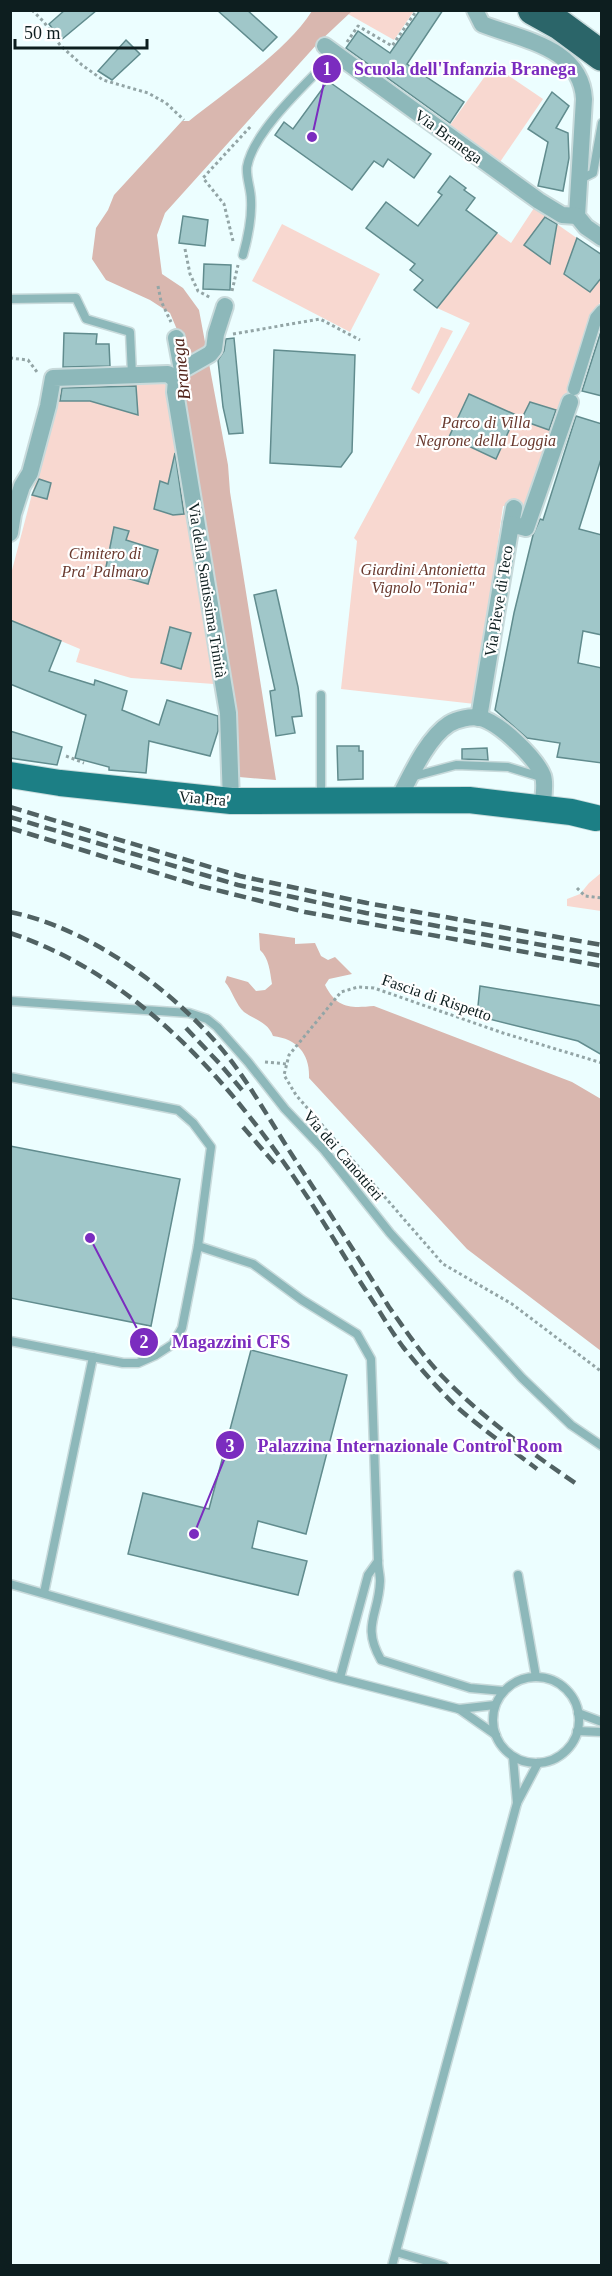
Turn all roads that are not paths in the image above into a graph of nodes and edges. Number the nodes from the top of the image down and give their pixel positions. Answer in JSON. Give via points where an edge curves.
{"nodes":[{"id":1,"x":475,"y":10,"type":"edge"},
{"id":2,"x":534,"y":10,"type":"edge"},
{"id":3,"x":332,"y":52,"type":"joint"},
{"id":4,"x":602,"y":57,"type":"edge"},
{"id":5,"x":602,"y":123,"type":"edge"},
{"id":6,"x":579,"y":180,"type":"junction"},
{"id":7,"x":578,"y":216,"type":"junction"},
{"id":8,"x":602,"y":238,"type":"edge"},
{"id":9,"x":243,"y":255,"type":"dead end"},
{"id":10,"x":10,"y":299,"type":"edge"},
{"id":11,"x":222,"y":304,"type":"road end"},
{"id":12,"x":602,"y":311,"type":"edge"},
{"id":13,"x":176,"y":338,"type":"dead end"},
{"id":14,"x":181,"y":373,"type":"junction"},
{"id":15,"x":132,"y":375,"type":"junction"},
{"id":16,"x":572,"y":395,"type":"joint"},
{"id":17,"x":10,"y":532,"type":"edge"},
{"id":18,"x":321,"y":695,"type":"dead end"},
{"id":19,"x":479,"y":718,"type":"junction"},
{"id":20,"x":10,"y":775,"type":"edge"},
{"id":21,"x":411,"y":777,"type":"junction"},
{"id":22,"x":544,"y":778,"type":"junction"},
{"id":23,"x":398,"y":800,"type":"junction"},
{"id":24,"x":235,"y":801,"type":"junction"},
{"id":25,"x":321,"y":802,"type":"junction"},
{"id":26,"x":542,"y":808,"type":"junction"},
{"id":27,"x":600,"y":819,"type":"edge"},
{"id":28,"x":10,"y":1001,"type":"edge"},
{"id":29,"x":10,"y":1077,"type":"edge"},
{"id":30,"x":198,"y":1246,"type":"junction"},
{"id":31,"x":10,"y":1341,"type":"edge"},
{"id":32,"x":93,"y":1357,"type":"junction"},
{"id":33,"x":602,"y":1446,"type":"edge"},
{"id":34,"x":378,"y":1562,"type":"junction"},
{"id":35,"x":518,"y":1575,"type":"dead end"},
{"id":36,"x":10,"y":1584,"type":"edge"},
{"id":37,"x":44,"y":1593,"type":"junction"},
{"id":38,"x":536,"y":1677,"type":"junction"},
{"id":39,"x":340,"y":1678,"type":"junction"},
{"id":40,"x":503,"y":1691,"type":"junction"},
{"id":41,"x":495,"y":1705,"type":"junction"},
{"id":42,"x":459,"y":1709,"type":"junction"},
{"id":43,"x":578,"y":1713,"type":"junction"},
{"id":44,"x":602,"y":1722,"type":"edge"},
{"id":45,"x":577,"y":1731,"type":"junction"},
{"id":46,"x":602,"y":1732,"type":"edge"},
{"id":47,"x":496,"y":1735,"type":"junction"},
{"id":48,"x":513,"y":1757,"type":"junction"},
{"id":49,"x":538,"y":1763,"type":"junction"},
{"id":50,"x":517,"y":1803,"type":"junction"},
{"id":51,"x":396,"y":2252,"type":"junction"},
{"id":52,"x":392,"y":2265,"type":"edge"},
{"id":53,"x":444,"y":2265,"type":"edge"}],
"edges":[{"from":1,"to":6,"type":"street","via":[[482,24],[544,46],[579,74],[584,99]]},
{"from":2,"to":4,"type":"highway"},
{"from":3,"to":7,"type":"street","name":"Via Branega","via":[[539,201],[562,216]]},
{"from":3,"to":9,"type":"lane","via":[[254,147],[247,169],[251,207]]},
{"from":5,"to":6,"type":"lane","via":[[593,173]]},
{"from":6,"to":7,"type":"street"},
{"from":7,"to":8,"type":"street","name":"Via Branega"},
{"from":10,"to":15,"type":"lane","via":[[76,298],[86,319],[130,332]]},
{"from":11,"to":14,"type":"street","via":[[214,349]]},
{"from":12,"to":16,"type":"street","name":"Via Pieve di Teco","via":[[596,318]]},
{"from":13,"to":14,"type":"street","name":"Via della Santissima Trinità"},
{"from":14,"to":15,"type":"street"},
{"from":14,"to":24,"type":"street","name":"Via della Santissima Trinità","via":[[176,392],[228,713]]},
{"from":15,"to":17,"type":"street","via":[[53,378],[30,473],[19,496]]},
{"from":16,"to":19,"type":"street","name":"Via Pieve di Teco","via":[[526,528],[513,516]]},
{"from":18,"to":25,"type":"lane"},
{"from":19,"to":21,"type":"street","via":[[449,723]]},
{"from":19,"to":22,"type":"street","via":[[492,722],[533,759]]},
{"from":20,"to":24,"type":"main road","name":"Via Pra'"},
{"from":21,"to":22,"type":"lane","via":[[456,765],[508,767]]},
{"from":21,"to":23,"type":"street"},
{"from":22,"to":26,"type":"street"},
{"from":23,"to":25,"type":"main road","name":"Via Pra'"},
{"from":23,"to":26,"type":"main road","name":"Via Pra'","via":[[469,800]]},
{"from":24,"to":25,"type":"main road","name":"Via Pra'"},
{"from":26,"to":27,"type":"main road","name":"Via Pra'"},
{"from":28,"to":33,"type":"lane","name":"Via dei Canottieri","via":[[207,1019],[324,1150],[390,1233],[522,1378],[571,1425]]},
{"from":29,"to":30,"type":"lane","via":[[178,1110],[193,1122],[211,1147]]},
{"from":30,"to":32,"type":"lane","via":[[182,1328],[173,1344],[138,1363]]},
{"from":30,"to":34,"type":"lane","via":[[253,1264],[357,1334],[371,1359]]},
{"from":31,"to":32,"type":"lane"},
{"from":32,"to":37,"type":"lane"},
{"from":34,"to":39,"type":"lane","via":[[368,1575]]},
{"from":34,"to":40,"type":"lane","via":[[380,1580],[370,1632],[381,1660],[470,1688]]},
{"from":35,"to":38,"type":"lane"},
{"from":36,"to":37,"type":"lane"},
{"from":37,"to":39,"type":"lane"},
{"from":38,"to":40,"type":"lane","via":[[524,1678]]},
{"from":38,"to":43,"type":"lane","via":[[561,1685],[571,1695]]},
{"from":39,"to":42,"type":"lane"},
{"from":40,"to":41,"type":"lane"},
{"from":41,"to":42,"type":"lane"},
{"from":41,"to":47,"type":"lane"},
{"from":42,"to":47,"type":"lane"},
{"from":43,"to":44,"type":"lane"},
{"from":43,"to":45,"type":"lane"},
{"from":45,"to":46,"type":"lane"},
{"from":45,"to":49,"type":"lane","via":[[569,1748],[558,1757]]},
{"from":47,"to":48,"type":"lane"},
{"from":48,"to":49,"type":"lane"},
{"from":48,"to":50,"type":"lane"},
{"from":49,"to":50,"type":"lane"},
{"from":50,"to":51,"type":"lane"},
{"from":51,"to":52,"type":"lane"},
{"from":51,"to":53,"type":"lane"}]}
